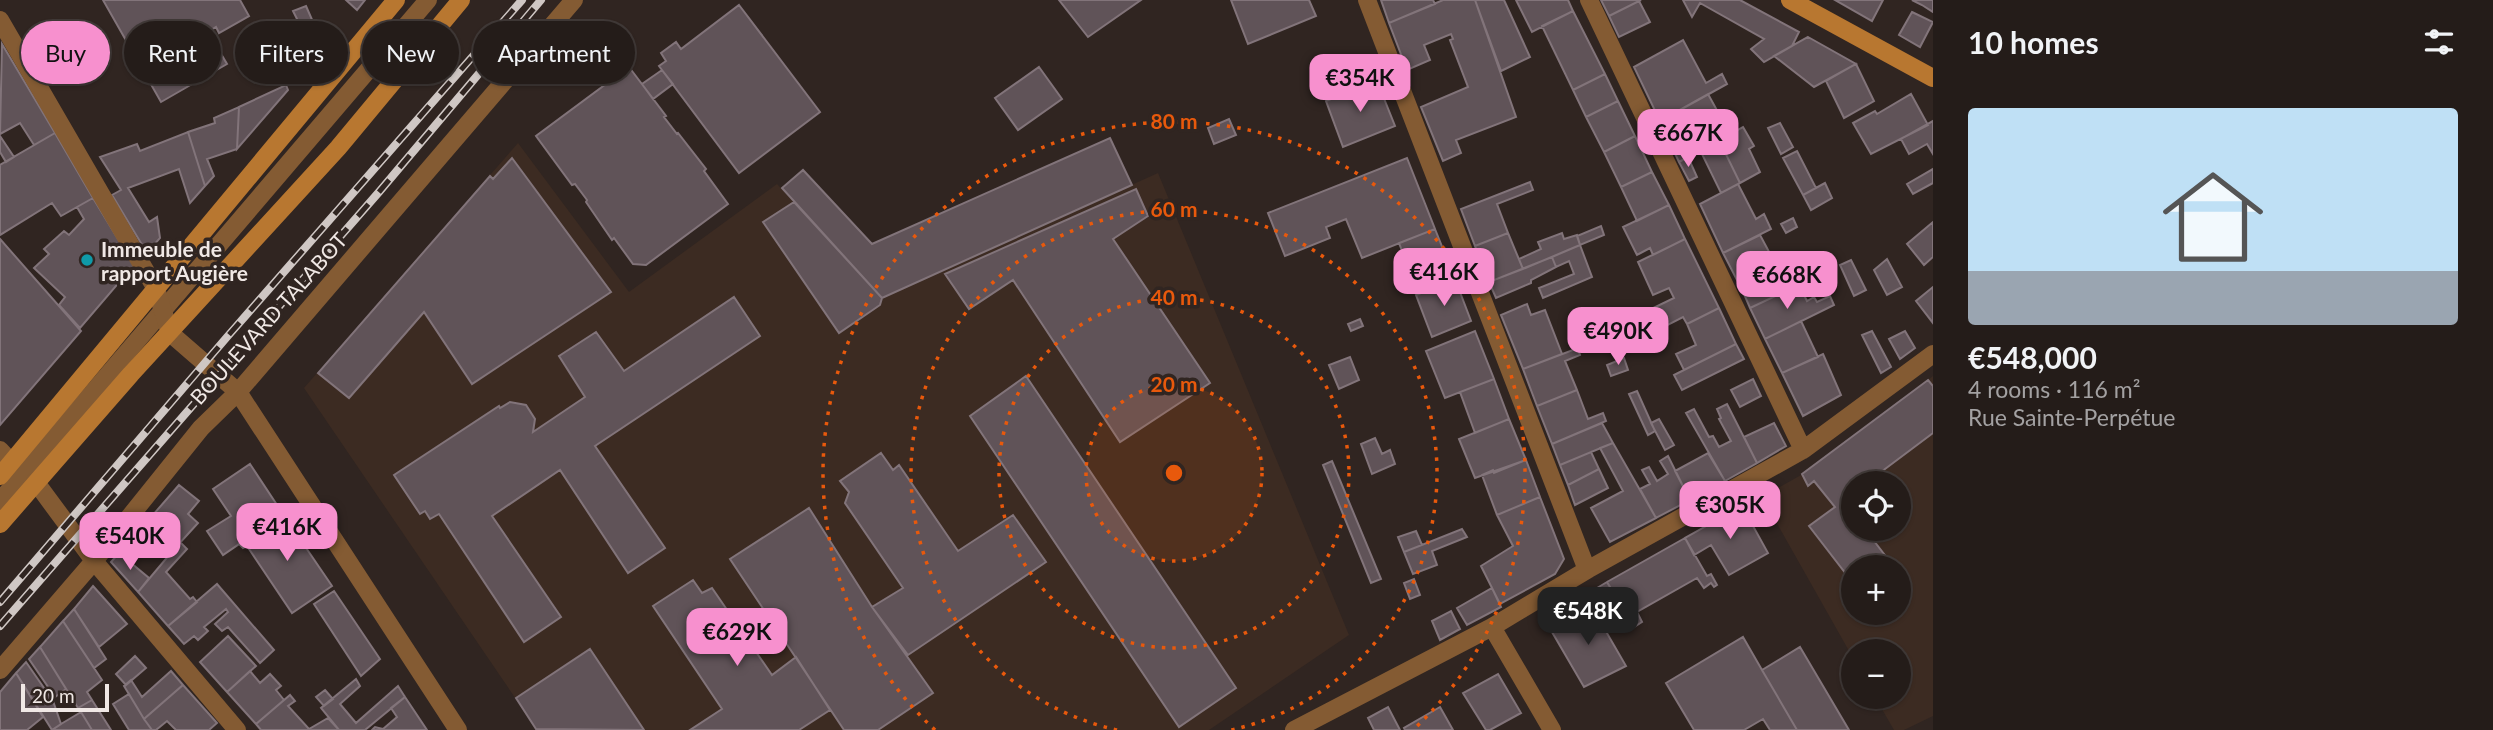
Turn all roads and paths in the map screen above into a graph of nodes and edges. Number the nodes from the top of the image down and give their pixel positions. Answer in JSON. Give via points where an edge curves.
{"nodes":[{"id":1,"x":396,"y":0,"type":"edge"},
{"id":2,"x":428,"y":0,"type":"edge"},
{"id":3,"x":461,"y":0,"type":"edge"},
{"id":4,"x":574,"y":0,"type":"edge"},
{"id":5,"x":1367,"y":0,"type":"edge"},
{"id":6,"x":1589,"y":0,"type":"edge"},
{"id":7,"x":1790,"y":0,"type":"edge"},
{"id":8,"x":1,"y":24,"type":"edge"},
{"id":9,"x":1933,"y":78,"type":"edge"},
{"id":10,"x":156,"y":289,"type":"junction"},
{"id":11,"x":163,"y":313,"type":"junction"},
{"id":12,"x":170,"y":333,"type":"junction"},
{"id":13,"x":1933,"y":354,"type":"edge"},
{"id":14,"x":237,"y":392,"type":"junction"},
{"id":15,"x":1802,"y":450,"type":"junction"},
{"id":16,"x":4,"y":463,"type":"edge"},
{"id":17,"x":35,"y":481,"type":"junction"},
{"id":18,"x":0,"y":501,"type":"edge"},
{"id":19,"x":0,"y":524,"type":"edge"},
{"id":20,"x":94,"y":561,"type":"junction"},
{"id":21,"x":1587,"y":570,"type":"junction"},
{"id":22,"x":1492,"y":627,"type":"junction"},
{"id":23,"x":0,"y":670,"type":"edge"},
{"id":24,"x":237,"y":730,"type":"edge"},
{"id":25,"x":458,"y":730,"type":"edge"},
{"id":26,"x":1294,"y":730,"type":"edge"},
{"id":27,"x":1552,"y":730,"type":"edge"}],
"edges":[{"from":1,"to":10,"type":"main road"},
{"from":2,"to":11,"type":"street"},
{"from":3,"to":12,"type":"main road","via":[[338,148]]},
{"from":4,"to":14,"type":"street","name":"BOULEVARD TALABOT"},
{"from":5,"to":21,"type":"street"},
{"from":6,"to":15,"type":"street"},
{"from":7,"to":9,"type":"main road"},
{"from":8,"to":10,"type":"street"},
{"from":10,"to":11,"type":"street"},
{"from":10,"to":16,"type":"main road"},
{"from":11,"to":12,"type":"street"},
{"from":11,"to":18,"type":"street"},
{"from":12,"to":14,"type":"street"},
{"from":12,"to":17,"type":"main road"},
{"from":13,"to":15,"type":"street"},
{"from":14,"to":20,"type":"street","name":"BOULEVARD TALABOT","via":[[201,428]]},
{"from":14,"to":25,"type":"street"},
{"from":15,"to":21,"type":"street"},
{"from":17,"to":19,"type":"main road"},
{"from":17,"to":20,"type":"street"},
{"from":20,"to":23,"type":"street","name":"BOULEVARD TALABOT"},
{"from":20,"to":24,"type":"street"},
{"from":21,"to":22,"type":"street"},
{"from":22,"to":26,"type":"street"},
{"from":22,"to":27,"type":"street"}]}
